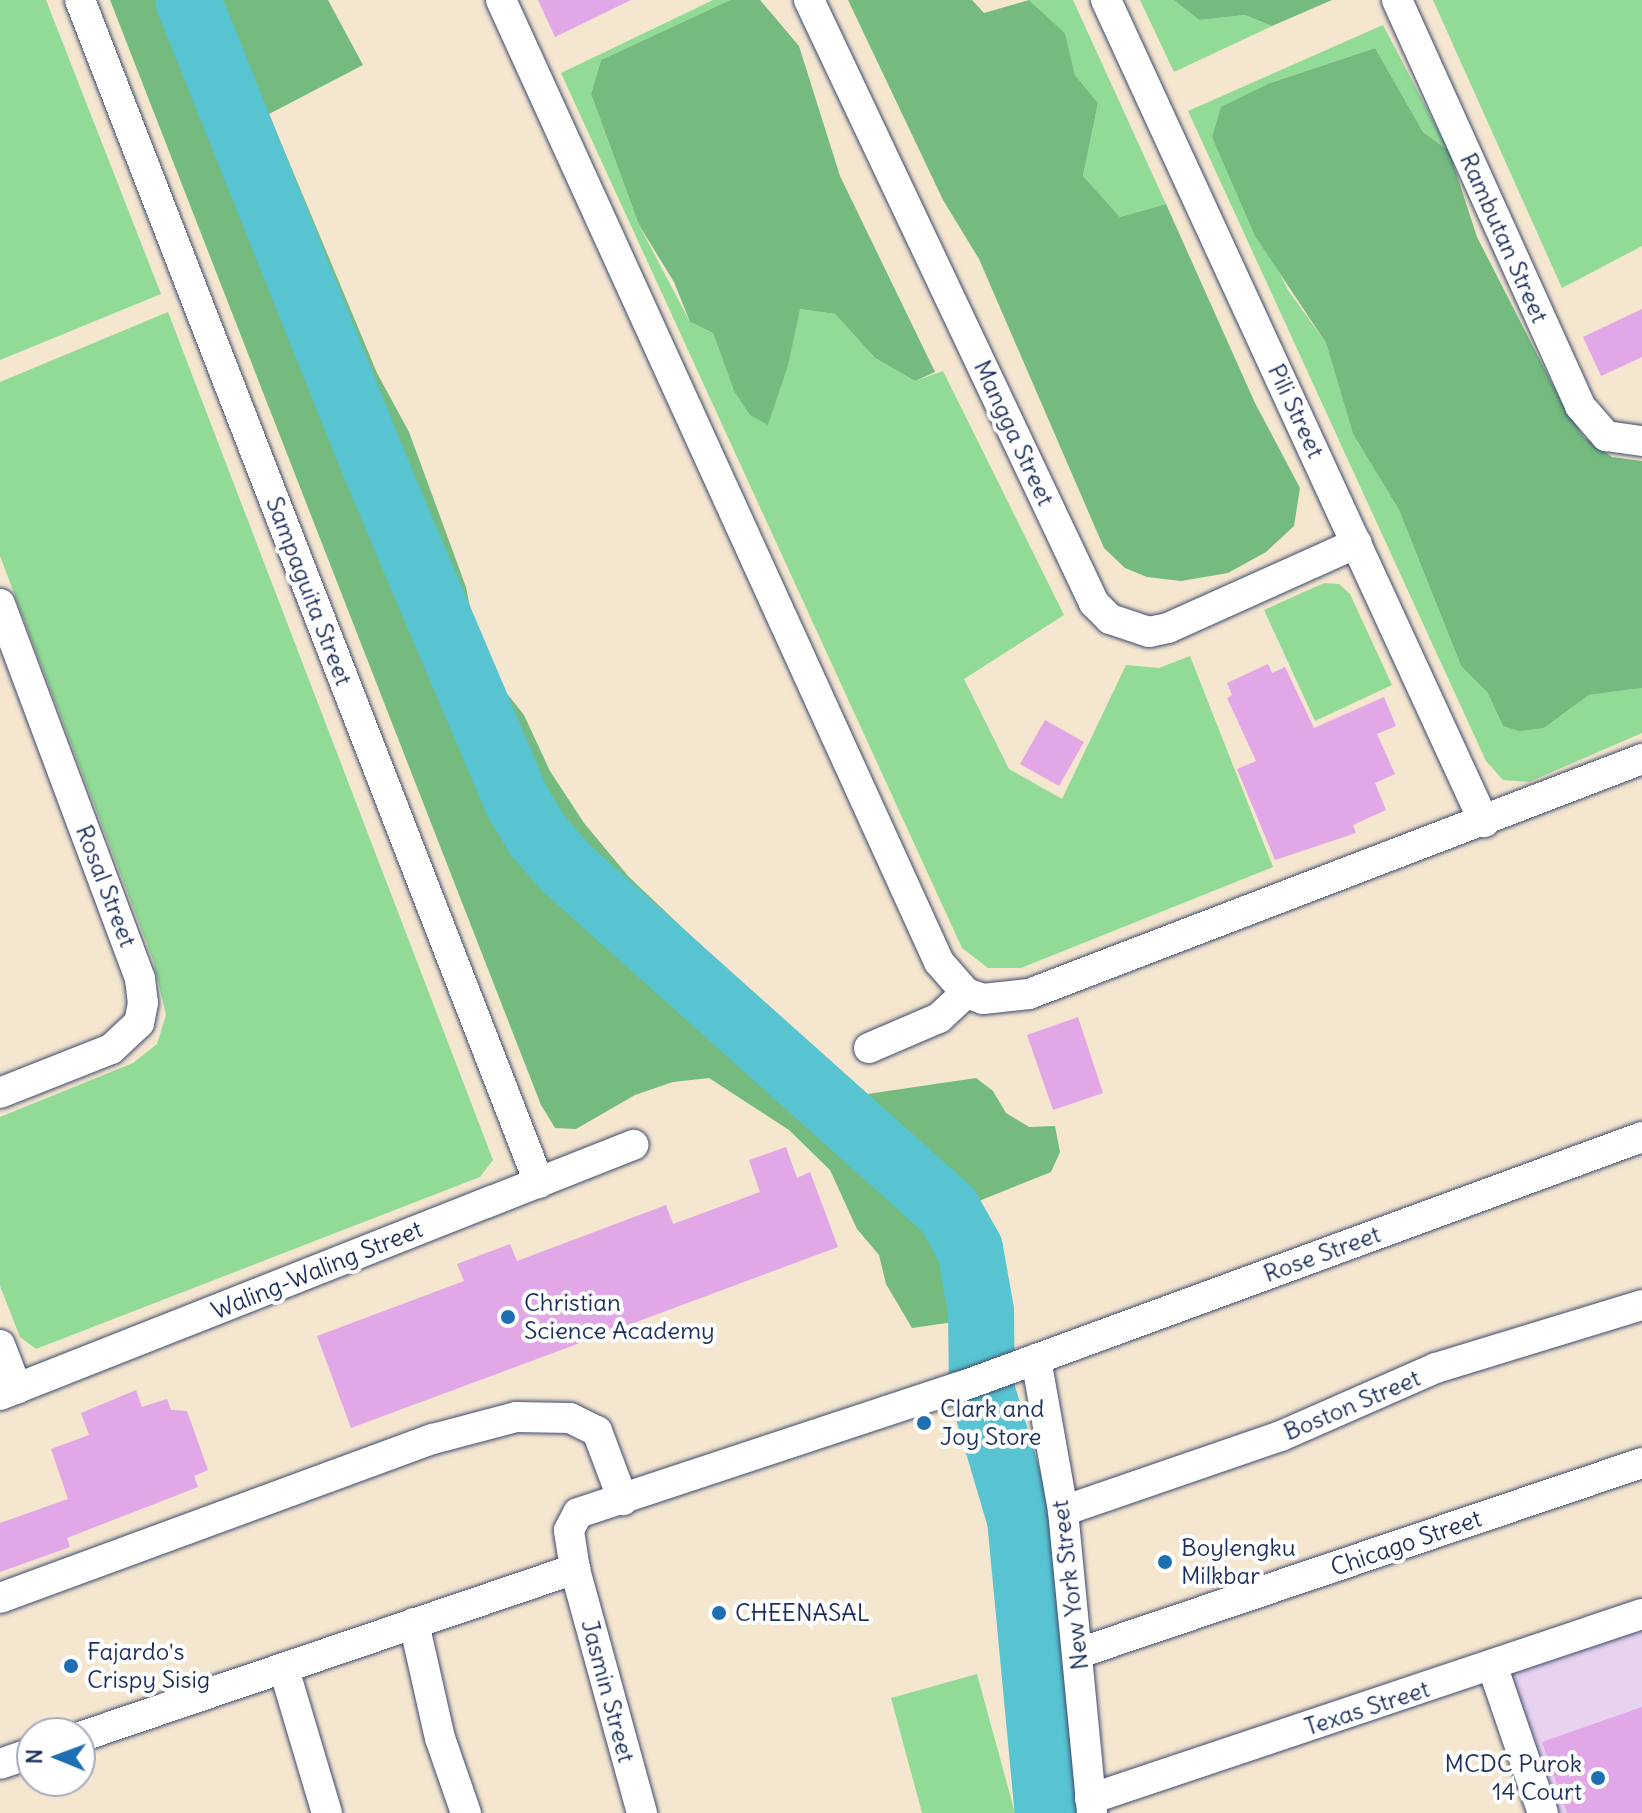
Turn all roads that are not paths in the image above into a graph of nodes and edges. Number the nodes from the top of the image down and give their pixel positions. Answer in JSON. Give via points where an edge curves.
{"nodes":[{"id":1,"x":80,"y":0,"type":"edge"},
{"id":2,"x":501,"y":0,"type":"edge"},
{"id":3,"x":809,"y":0,"type":"edge"},
{"id":4,"x":1106,"y":0,"type":"edge"},
{"id":5,"x":1397,"y":0,"type":"edge"},
{"id":6,"x":1642,"y":441,"type":"edge"},
{"id":7,"x":1357,"y":543,"type":"junction"},
{"id":8,"x":0,"y":604,"type":"edge"},
{"id":9,"x":1642,"y":759,"type":"edge"},
{"id":10,"x":1484,"y":822,"type":"junction"},
{"id":11,"x":966,"y":993,"type":"junction"},
{"id":12,"x":869,"y":1048,"type":"dead end"},
{"id":13,"x":0,"y":1093,"type":"edge"},
{"id":14,"x":1642,"y":1137,"type":"edge"},
{"id":15,"x":633,"y":1145,"type":"dead end"},
{"id":16,"x":539,"y":1183,"type":"junction"},
{"id":17,"x":1642,"y":1305,"type":"edge"},
{"id":18,"x":0,"y":1345,"type":"edge"},
{"id":19,"x":1036,"y":1359,"type":"junction"},
{"id":20,"x":8,"y":1392,"type":"edge"},
{"id":21,"x":1642,"y":1463,"type":"edge"},
{"id":22,"x":623,"y":1500,"type":"junction"},
{"id":23,"x":1063,"y":1511,"type":"junction"},
{"id":24,"x":575,"y":1569,"type":"junction"},
{"id":25,"x":0,"y":1598,"type":"edge"},
{"id":26,"x":1642,"y":1614,"type":"edge"},
{"id":27,"x":414,"y":1623,"type":"junction"},
{"id":28,"x":1079,"y":1653,"type":"junction"},
{"id":29,"x":1493,"y":1668,"type":"junction"},
{"id":30,"x":284,"y":1669,"type":"junction"},
{"id":31,"x":96,"y":1732,"type":"edge"},
{"id":32,"x":1091,"y":1806,"type":"edge"},
{"id":33,"x":327,"y":1813,"type":"edge"},
{"id":34,"x":466,"y":1813,"type":"edge"},
{"id":35,"x":642,"y":1813,"type":"edge"},
{"id":36,"x":1543,"y":1813,"type":"edge"}],
"edges":[{"from":1,"to":16,"type":"street","name":"Sampaguita Street"},
{"from":2,"to":11,"type":"street","via":[[939,962]]},
{"from":3,"to":7,"type":"street","name":"Mangga Street","via":[[1094,603],[1110,619],[1128,628],[1168,628]]},
{"from":4,"to":7,"type":"street","name":"Pili Street"},
{"from":5,"to":6,"type":"street","name":"Rambutan Street","via":[[1580,406],[1606,436]]},
{"from":7,"to":10,"type":"street","name":"Pili Street"},
{"from":8,"to":13,"type":"street","name":"Rosal Street","via":[[140,979],[143,1003],[139,1023],[111,1049]]},
{"from":9,"to":10,"type":"street"},
{"from":10,"to":11,"type":"street","via":[[1029,994],[983,999]]},
{"from":11,"to":12,"type":"street","via":[[939,1018]]},
{"from":14,"to":19,"type":"street","name":"Rose Street"},
{"from":15,"to":16,"type":"street","name":"Waling-Waling Street"},
{"from":16,"to":20,"type":"street","name":"Waling-Waling Street"},
{"from":17,"to":23,"type":"street","name":"Boston Street","via":[[1436,1368],[1281,1436]]},
{"from":18,"to":20,"type":"street"},
{"from":19,"to":22,"type":"street","name":"Rose Street"},
{"from":19,"to":23,"type":"street","name":"New York Street"},
{"from":21,"to":28,"type":"street","name":"Chicago Street"},
{"from":22,"to":24,"type":"street","name":"Jasmin Street","via":[[578,1513],[569,1530]]},
{"from":22,"to":25,"type":"street","via":[[597,1431],[570,1418],[516,1417],[433,1439]]},
{"from":23,"to":28,"type":"street","name":"New York Street"},
{"from":24,"to":27,"type":"street"},
{"from":24,"to":35,"type":"street","name":"Jasmin Street"},
{"from":26,"to":29,"type":"street","name":"Texas Street"},
{"from":27,"to":30,"type":"street"},
{"from":27,"to":34,"type":"street","via":[[440,1738]]},
{"from":28,"to":32,"type":"street","name":"New York Street"},
{"from":29,"to":32,"type":"street","name":"Texas Street"},
{"from":29,"to":36,"type":"street"},
{"from":30,"to":31,"type":"street"},
{"from":30,"to":33,"type":"street"}]}
